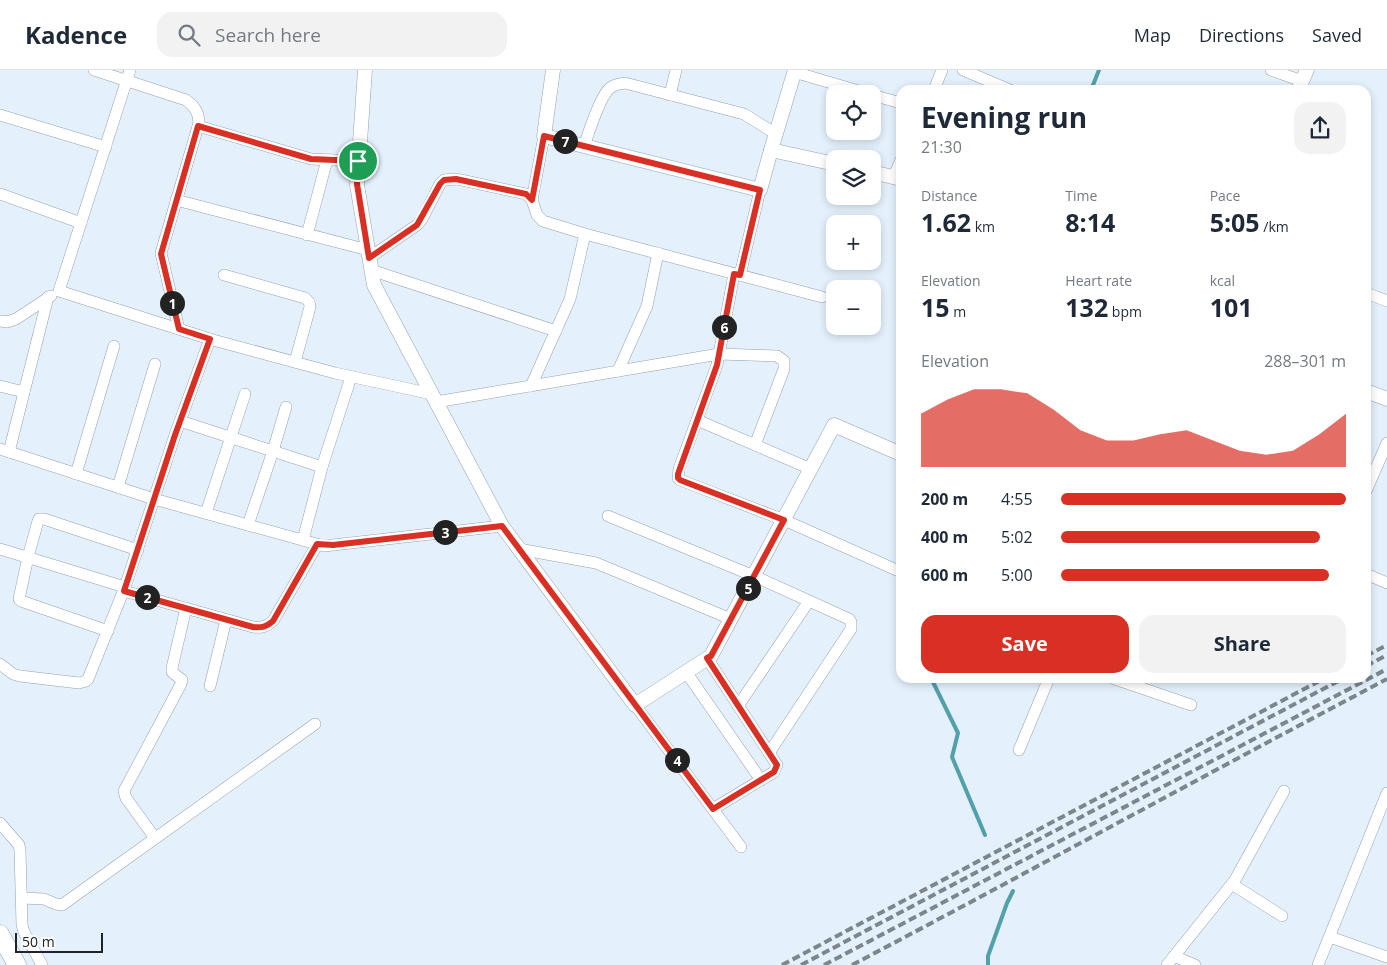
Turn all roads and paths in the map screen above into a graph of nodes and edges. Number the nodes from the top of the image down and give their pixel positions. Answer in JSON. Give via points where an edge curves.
{"nodes":[{"id":1,"x":94,"y":70,"type":"edge"},
{"id":2,"x":365,"y":70,"type":"edge"},
{"id":3,"x":553,"y":70,"type":"edge"},
{"id":4,"x":676,"y":70,"type":"edge"},
{"id":5,"x":942,"y":70,"type":"edge"},
{"id":6,"x":962,"y":70,"type":"edge"},
{"id":7,"x":1271,"y":70,"type":"edge"},
{"id":8,"x":794,"y":71,"type":"edge"},
{"id":9,"x":129,"y":75,"type":"edge"},
{"id":10,"x":1302,"y":80,"type":"edge"},
{"id":11,"x":840,"y":85,"type":"edge"},
{"id":12,"x":936,"y":85,"type":"edge"},
{"id":13,"x":998,"y":85,"type":"edge"},
{"id":14,"x":670,"y":95,"type":"junction"},
{"id":15,"x":881,"y":97,"type":"edge"},
{"id":16,"x":896,"y":102,"type":"edge"},
{"id":17,"x":0,"y":115,"type":"edge"},
{"id":18,"x":198,"y":126,"type":"junction"},
{"id":19,"x":776,"y":134,"type":"junction"},
{"id":20,"x":544,"y":136,"type":"junction"},
{"id":21,"x":584,"y":146,"type":"junction"},
{"id":22,"x":106,"y":147,"type":"junction"},
{"id":23,"x":771,"y":150,"type":"junction"},
{"id":24,"x":327,"y":160,"type":"junction"},
{"id":25,"x":358,"y":161,"type":"junction"},
{"id":26,"x":826,"y":162,"type":"edge"},
{"id":27,"x":881,"y":174,"type":"edge"},
{"id":28,"x":896,"y":178,"type":"edge"},
{"id":29,"x":760,"y":190,"type":"junction"},
{"id":30,"x":0,"y":194,"type":"edge"},
{"id":31,"x":176,"y":200,"type":"junction"},
{"id":32,"x":532,"y":200,"type":"junction"},
{"id":33,"x":81,"y":224,"type":"junction"},
{"id":34,"x":307,"y":234,"type":"junction"},
{"id":35,"x":585,"y":234,"type":"junction"},
{"id":36,"x":658,"y":254,"type":"junction"},
{"id":37,"x":369,"y":259,"type":"junction"},
{"id":38,"x":737,"y":274,"type":"junction"},
{"id":39,"x":224,"y":275,"type":"dead end"},
{"id":40,"x":59,"y":290,"type":"junction"},
{"id":41,"x":1371,"y":295,"type":"edge"},
{"id":42,"x":822,"y":297,"type":"dead end"},
{"id":43,"x":48,"y":298,"type":"junction"},
{"id":44,"x":1387,"y":301,"type":"edge"},
{"id":45,"x":0,"y":321,"type":"edge"},
{"id":46,"x":179,"y":329,"type":"junction"},
{"id":47,"x":556,"y":331,"type":"junction"},
{"id":48,"x":210,"y":339,"type":"junction"},
{"id":49,"x":114,"y":346,"type":"dead end"},
{"id":50,"x":719,"y":354,"type":"junction"},
{"id":51,"x":295,"y":362,"type":"junction"},
{"id":52,"x":155,"y":364,"type":"dead end"},
{"id":53,"x":618,"y":371,"type":"junction"},
{"id":54,"x":351,"y":376,"type":"junction"},
{"id":55,"x":0,"y":386,"type":"edge"},
{"id":56,"x":531,"y":386,"type":"junction"},
{"id":57,"x":24,"y":392,"type":"junction"},
{"id":58,"x":1371,"y":393,"type":"edge"},
{"id":59,"x":245,"y":394,"type":"dead end"},
{"id":60,"x":434,"y":398,"type":"junction"},
{"id":61,"x":1387,"y":399,"type":"edge"},
{"id":62,"x":286,"y":407,"type":"dead end"},
{"id":63,"x":697,"y":420,"type":"junction"},
{"id":64,"x":180,"y":421,"type":"junction"},
{"id":65,"x":232,"y":438,"type":"junction"},
{"id":66,"x":1387,"y":443,"type":"edge"},
{"id":67,"x":755,"y":445,"type":"junction"},
{"id":68,"x":3,"y":450,"type":"edge"},
{"id":69,"x":273,"y":451,"type":"junction"},
{"id":70,"x":896,"y":452,"type":"edge"},
{"id":71,"x":322,"y":467,"type":"junction"},
{"id":72,"x":811,"y":469,"type":"junction"},
{"id":73,"x":1371,"y":472,"type":"edge"},
{"id":74,"x":76,"y":474,"type":"junction"},
{"id":75,"x":118,"y":487,"type":"junction"},
{"id":76,"x":154,"y":499,"type":"junction"},
{"id":77,"x":206,"y":514,"type":"junction"},
{"id":78,"x":608,"y":516,"type":"dead end"},
{"id":79,"x":784,"y":520,"type":"junction"},
{"id":80,"x":248,"y":525,"type":"junction"},
{"id":81,"x":502,"y":526,"type":"junction"},
{"id":82,"x":303,"y":540,"type":"junction"},
{"id":83,"x":317,"y":544,"type":"junction"},
{"id":84,"x":0,"y":549,"type":"edge"},
{"id":85,"x":519,"y":549,"type":"junction"},
{"id":86,"x":138,"y":550,"type":"junction"},
{"id":87,"x":28,"y":557,"type":"junction"},
{"id":88,"x":896,"y":570,"type":"edge"},
{"id":89,"x":754,"y":576,"type":"junction"},
{"id":90,"x":1371,"y":576,"type":"edge"},
{"id":91,"x":1387,"y":583,"type":"edge"},
{"id":92,"x":124,"y":589,"type":"junction"},
{"id":93,"x":809,"y":601,"type":"junction"},
{"id":94,"x":186,"y":608,"type":"junction"},
{"id":95,"x":731,"y":619,"type":"junction"},
{"id":96,"x":226,"y":620,"type":"junction"},
{"id":97,"x":108,"y":631,"type":"junction"},
{"id":98,"x":707,"y":658,"type":"junction"},
{"id":99,"x":0,"y":664,"type":"edge"},
{"id":100,"x":686,"y":672,"type":"junction"},
{"id":101,"x":1047,"y":683,"type":"edge"},
{"id":102,"x":1127,"y":683,"type":"edge"},
{"id":103,"x":210,"y":686,"type":"dead end"},
{"id":104,"x":635,"y":705,"type":"junction"},
{"id":105,"x":1191,"y":705,"type":"dead end"},
{"id":106,"x":738,"y":706,"type":"junction"},
{"id":107,"x":315,"y":724,"type":"dead end"},
{"id":108,"x":1019,"y":750,"type":"dead end"},
{"id":109,"x":769,"y":753,"type":"junction"},
{"id":110,"x":761,"y":780,"type":"junction"},
{"id":111,"x":1284,"y":791,"type":"dead end"},
{"id":112,"x":1387,"y":793,"type":"edge"},
{"id":113,"x":713,"y":809,"type":"junction"},
{"id":114,"x":0,"y":823,"type":"edge"},
{"id":115,"x":155,"y":838,"type":"junction"},
{"id":116,"x":741,"y":847,"type":"dead end"},
{"id":117,"x":1232,"y":884,"type":"junction"},
{"id":118,"x":22,"y":898,"type":"junction"},
{"id":119,"x":1282,"y":916,"type":"dead end"},
{"id":120,"x":0,"y":934,"type":"edge"},
{"id":121,"x":1330,"y":937,"type":"junction"},
{"id":122,"x":1387,"y":957,"type":"edge"},
{"id":123,"x":1170,"y":960,"type":"edge"},
{"id":124,"x":17,"y":965,"type":"edge"},
{"id":125,"x":42,"y":965,"type":"edge"},
{"id":126,"x":1195,"y":965,"type":"edge"},
{"id":127,"x":1318,"y":965,"type":"edge"}],
"edges":[{"from":1,"to":9,"type":"street"},
{"from":2,"to":25,"type":"street"},
{"from":3,"to":20,"type":"street"},
{"from":4,"to":14,"type":"street"},
{"from":5,"to":12,"type":"street"},
{"from":6,"to":13,"type":"street"},
{"from":7,"to":10,"type":"street"},
{"from":8,"to":11,"type":"street"},
{"from":8,"to":19,"type":"street"},
{"from":9,"to":18,"type":"street","via":[[186,100],[198,113]]},
{"from":9,"to":22,"type":"street"},
{"from":14,"to":19,"type":"street","via":[[744,114]]},
{"from":14,"to":21,"type":"street","via":[[625,82],[616,84],[603,96]]},
{"from":15,"to":16,"type":"street"},
{"from":17,"to":22,"type":"street"},
{"from":18,"to":24,"type":"street","via":[[311,159]]},
{"from":18,"to":31,"type":"street"},
{"from":19,"to":23,"type":"street"},
{"from":20,"to":21,"type":"street"},
{"from":20,"to":32,"type":"street"},
{"from":21,"to":29,"type":"street"},
{"from":22,"to":33,"type":"street"},
{"from":23,"to":26,"type":"street"},
{"from":23,"to":29,"type":"street"},
{"from":24,"to":25,"type":"street"},
{"from":24,"to":34,"type":"street"},
{"from":25,"to":37,"type":"street","via":[[357,184]]},
{"from":27,"to":28,"type":"street"},
{"from":29,"to":38,"type":"street"},
{"from":30,"to":33,"type":"street"},
{"from":31,"to":34,"type":"street"},
{"from":31,"to":46,"type":"street","via":[[161,254]]},
{"from":32,"to":35,"type":"street","via":[[543,221]]},
{"from":32,"to":37,"type":"street","via":[[526,194],[456,179],[444,180],[417,225]]},
{"from":33,"to":40,"type":"street"},
{"from":34,"to":37,"type":"street"},
{"from":35,"to":36,"type":"street"},
{"from":35,"to":47,"type":"street","via":[[570,298]]},
{"from":36,"to":38,"type":"street"},
{"from":36,"to":53,"type":"street","via":[[647,306]]},
{"from":37,"to":47,"type":"street"},
{"from":37,"to":60,"type":"street","via":[[374,285]]},
{"from":38,"to":42,"type":"street"},
{"from":38,"to":50,"type":"street"},
{"from":39,"to":51,"type":"street","via":[[308,301],[310,307]]},
{"from":40,"to":43,"type":"street"},
{"from":40,"to":46,"type":"street"},
{"from":41,"to":44,"type":"street"},
{"from":43,"to":45,"type":"street","via":[[16,319]]},
{"from":43,"to":57,"type":"street"},
{"from":46,"to":48,"type":"street"},
{"from":47,"to":56,"type":"street"},
{"from":48,"to":51,"type":"street"},
{"from":48,"to":64,"type":"street"},
{"from":49,"to":74,"type":"street"},
{"from":50,"to":53,"type":"street"},
{"from":50,"to":63,"type":"street"},
{"from":50,"to":67,"type":"street","via":[[777,356],[784,361],[784,369]]},
{"from":51,"to":54,"type":"street"},
{"from":52,"to":75,"type":"street"},
{"from":53,"to":56,"type":"street"},
{"from":54,"to":60,"type":"street"},
{"from":54,"to":71,"type":"street"},
{"from":55,"to":57,"type":"street"},
{"from":56,"to":60,"type":"street"},
{"from":57,"to":68,"type":"street"},
{"from":58,"to":61,"type":"street"},
{"from":59,"to":65,"type":"street"},
{"from":60,"to":81,"type":"street"},
{"from":62,"to":69,"type":"street"},
{"from":63,"to":67,"type":"street"},
{"from":63,"to":79,"type":"street","via":[[678,478]]},
{"from":64,"to":65,"type":"street"},
{"from":64,"to":76,"type":"street"},
{"from":65,"to":69,"type":"street"},
{"from":65,"to":77,"type":"street"},
{"from":66,"to":73,"type":"street"},
{"from":67,"to":72,"type":"street"},
{"from":68,"to":74,"type":"street"},
{"from":69,"to":71,"type":"street"},
{"from":69,"to":80,"type":"street"},
{"from":70,"to":72,"type":"street","via":[[834,425]]},
{"from":71,"to":82,"type":"street"},
{"from":72,"to":79,"type":"street"},
{"from":74,"to":75,"type":"street"},
{"from":75,"to":76,"type":"street"},
{"from":76,"to":77,"type":"street"},
{"from":76,"to":86,"type":"street"},
{"from":77,"to":80,"type":"street"},
{"from":78,"to":89,"type":"street"},
{"from":79,"to":88,"type":"street"},
{"from":79,"to":89,"type":"street"},
{"from":80,"to":82,"type":"street"},
{"from":81,"to":83,"type":"street","via":[[333,545]]},
{"from":81,"to":85,"type":"street"},
{"from":82,"to":83,"type":"street"},
{"from":83,"to":96,"type":"street","via":[[267,626],[253,627]]},
{"from":84,"to":87,"type":"street"},
{"from":85,"to":95,"type":"street","via":[[596,563]]},
{"from":85,"to":104,"type":"street"},
{"from":86,"to":87,"type":"street","via":[[41,518]]},
{"from":86,"to":92,"type":"street"},
{"from":87,"to":92,"type":"street"},
{"from":87,"to":97,"type":"street","via":[[19,597],[21,601]]},
{"from":89,"to":93,"type":"street"},
{"from":89,"to":95,"type":"street"},
{"from":90,"to":91,"type":"street"},
{"from":92,"to":94,"type":"street"},
{"from":92,"to":97,"type":"street"},
{"from":93,"to":106,"type":"street"},
{"from":93,"to":109,"type":"street","via":[[849,619],[851,629]]},
{"from":94,"to":96,"type":"street"},
{"from":94,"to":115,"type":"street","via":[[172,668],[172,672],[182,680],[181,684],[124,791]]},
{"from":95,"to":98,"type":"street"},
{"from":96,"to":103,"type":"street"},
{"from":97,"to":99,"type":"street","via":[[90,676],[83,682],[20,676]]},
{"from":98,"to":100,"type":"street"},
{"from":98,"to":106,"type":"street"},
{"from":100,"to":104,"type":"street"},
{"from":100,"to":110,"type":"street"},
{"from":101,"to":108,"type":"street"},
{"from":102,"to":105,"type":"street"},
{"from":104,"to":113,"type":"street"},
{"from":106,"to":109,"type":"street"},
{"from":107,"to":115,"type":"street"},
{"from":109,"to":110,"type":"street","via":[[777,765],[776,769]]},
{"from":110,"to":113,"type":"street"},
{"from":111,"to":117,"type":"street"},
{"from":112,"to":121,"type":"street"},
{"from":113,"to":116,"type":"street"},
{"from":114,"to":118,"type":"street","via":[[19,845]]},
{"from":115,"to":118,"type":"street","via":[[62,905],[44,899]]},
{"from":117,"to":119,"type":"street"},
{"from":117,"to":123,"type":"street"},
{"from":118,"to":125,"type":"street","via":[[23,928]]},
{"from":120,"to":124,"type":"highway"},
{"from":121,"to":122,"type":"street"},
{"from":121,"to":127,"type":"street"},
{"from":123,"to":126,"type":"street"}]}
